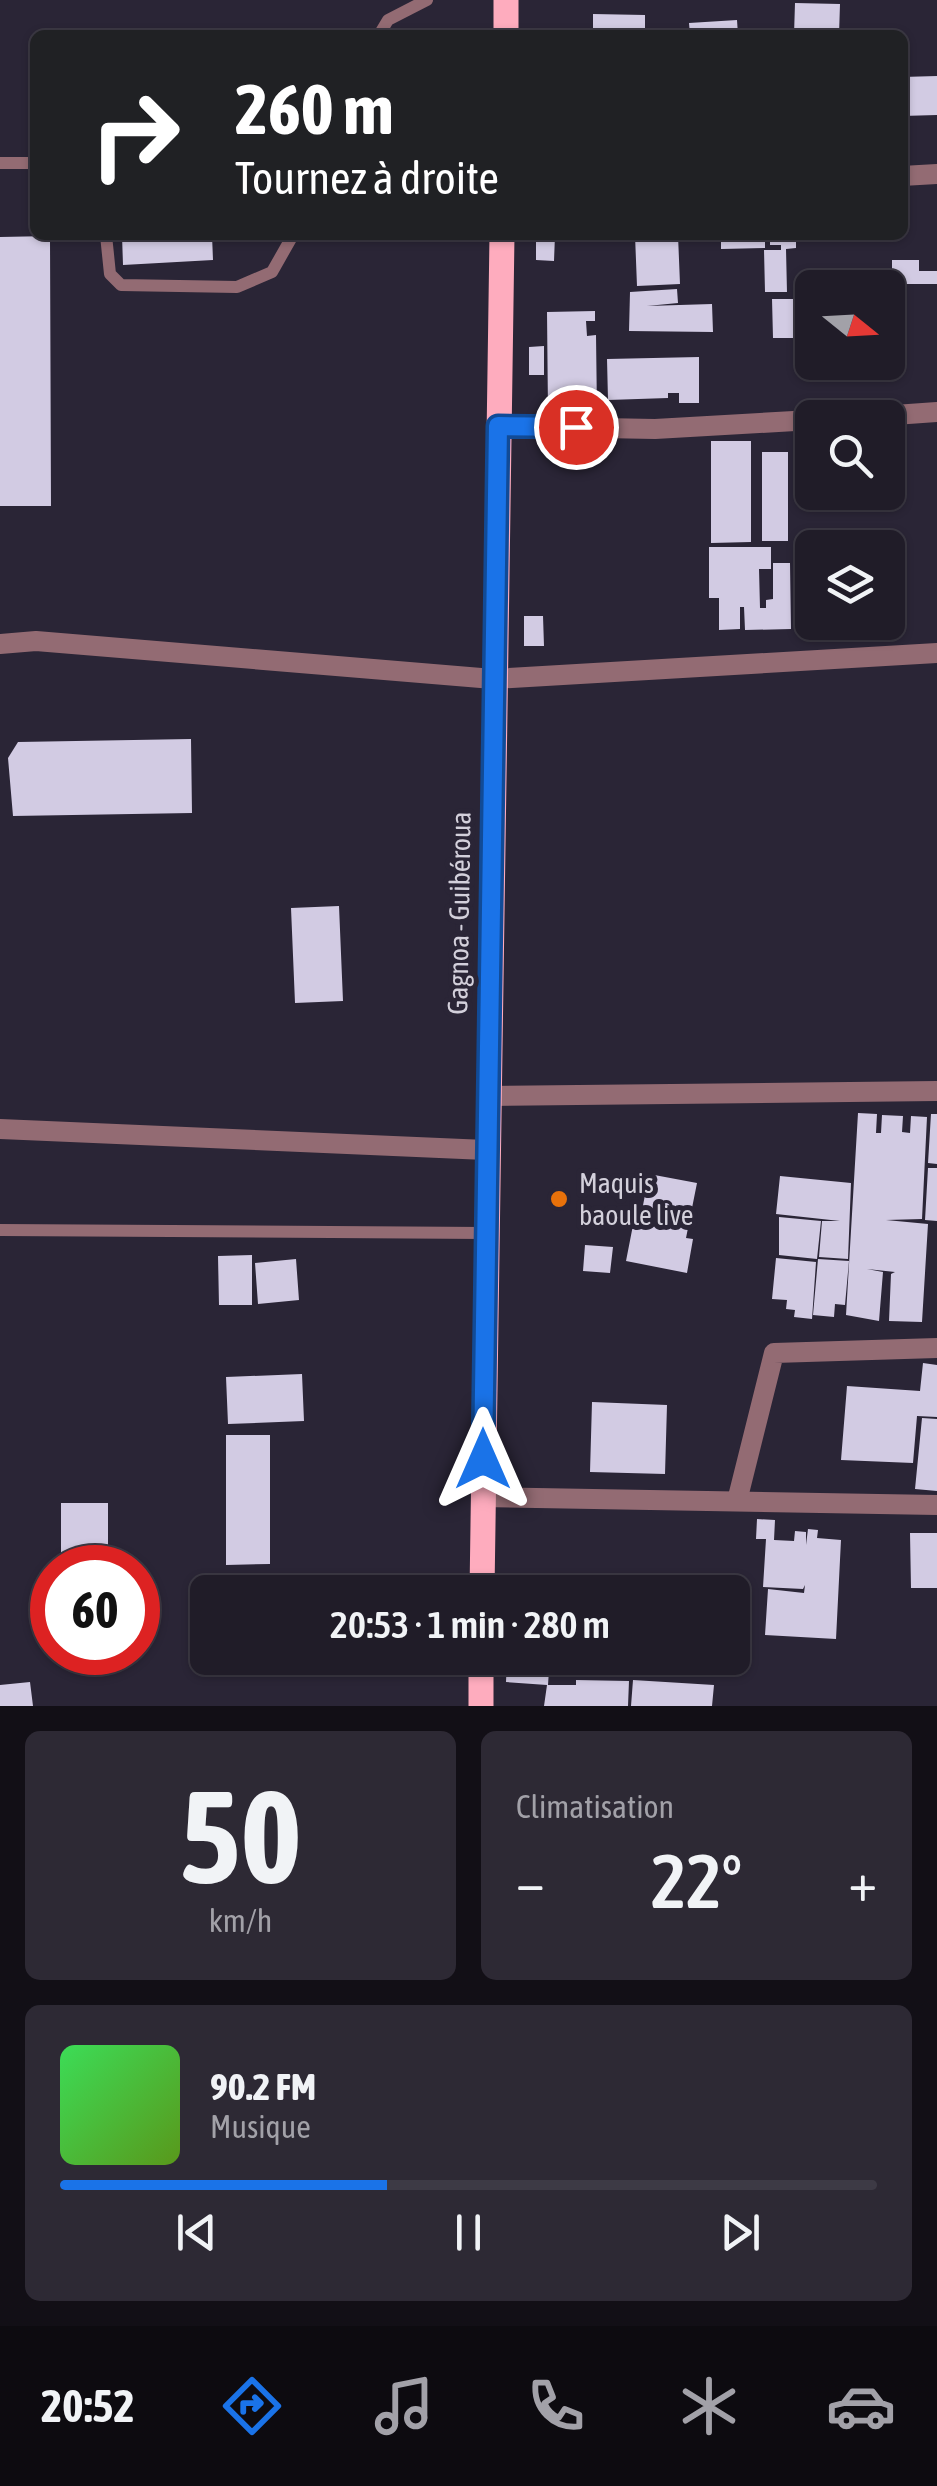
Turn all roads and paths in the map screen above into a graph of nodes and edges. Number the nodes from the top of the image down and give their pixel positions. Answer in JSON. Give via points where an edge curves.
{"nodes":[{"id":1,"x":427,"y":0,"type":"edge"},
{"id":2,"x":506,"y":0,"type":"edge"},
{"id":3,"x":382,"y":30,"type":"edge"},
{"id":4,"x":506,"y":30,"type":"edge"},
{"id":5,"x":0,"y":162,"type":"edge"},
{"id":6,"x":30,"y":162,"type":"edge"},
{"id":7,"x":937,"y":174,"type":"edge"},
{"id":8,"x":908,"y":176,"type":"edge"},
{"id":9,"x":107,"y":240,"type":"edge"},
{"id":10,"x":290,"y":240,"type":"edge"},
{"id":11,"x":502,"y":240,"type":"edge"},
{"id":12,"x":937,"y":412,"type":"edge"},
{"id":13,"x":905,"y":414,"type":"edge"},
{"id":14,"x":795,"y":421,"type":"edge"},
{"id":15,"x":498,"y":426,"type":"junction"},
{"id":16,"x":0,"y":644,"type":"edge"},
{"id":17,"x":937,"y":653,"type":"edge"},
{"id":18,"x":493,"y":679,"type":"junction"},
{"id":19,"x":937,"y":1090,"type":"edge"},
{"id":20,"x":486,"y":1096,"type":"junction"},
{"id":21,"x":0,"y":1129,"type":"edge"},
{"id":22,"x":486,"y":1150,"type":"junction"},
{"id":23,"x":0,"y":1230,"type":"edge"},
{"id":24,"x":484,"y":1233,"type":"junction"},
{"id":25,"x":937,"y":1348,"type":"edge"},
{"id":26,"x":482,"y":1497,"type":"junction"},
{"id":27,"x":737,"y":1501,"type":"junction"},
{"id":28,"x":937,"y":1505,"type":"edge"},
{"id":29,"x":482,"y":1575,"type":"edge"},
{"id":30,"x":481,"y":1675,"type":"edge"},
{"id":31,"x":481,"y":1706,"type":"edge"}],
"edges":[{"from":1,"to":3,"type":"lane"},
{"from":2,"to":4,"type":"main road"},
{"from":5,"to":6,"type":"lane"},
{"from":7,"to":8,"type":"street"},
{"from":9,"to":10,"type":"lane","via":[[110,274],[121,285],[237,287],[272,272]]},
{"from":11,"to":15,"type":"main road","name":"Gagnoa - Guibéroua"},
{"from":12,"to":13,"type":"street"},
{"from":14,"to":15,"type":"street"},
{"from":15,"to":18,"type":"main road","name":"Gagnoa - Guibéroua"},
{"from":16,"to":18,"type":"street","via":[[36,641]]},
{"from":17,"to":18,"type":"street"},
{"from":18,"to":20,"type":"main road","name":"Gagnoa - Guibéroua"},
{"from":19,"to":20,"type":"street"},
{"from":20,"to":22,"type":"main road","name":"Gagnoa - Guibéroua"},
{"from":21,"to":22,"type":"street"},
{"from":22,"to":24,"type":"main road","name":"Gagnoa - Guibéroua"},
{"from":23,"to":24,"type":"lane"},
{"from":24,"to":26,"type":"main road","name":"Gagnoa - Guibéroua"},
{"from":25,"to":27,"type":"street","via":[[774,1353]]},
{"from":26,"to":27,"type":"street"},
{"from":26,"to":29,"type":"main road","name":"Gagnoa - Guibéroua"},
{"from":27,"to":28,"type":"street"},
{"from":30,"to":31,"type":"main road"}]}
